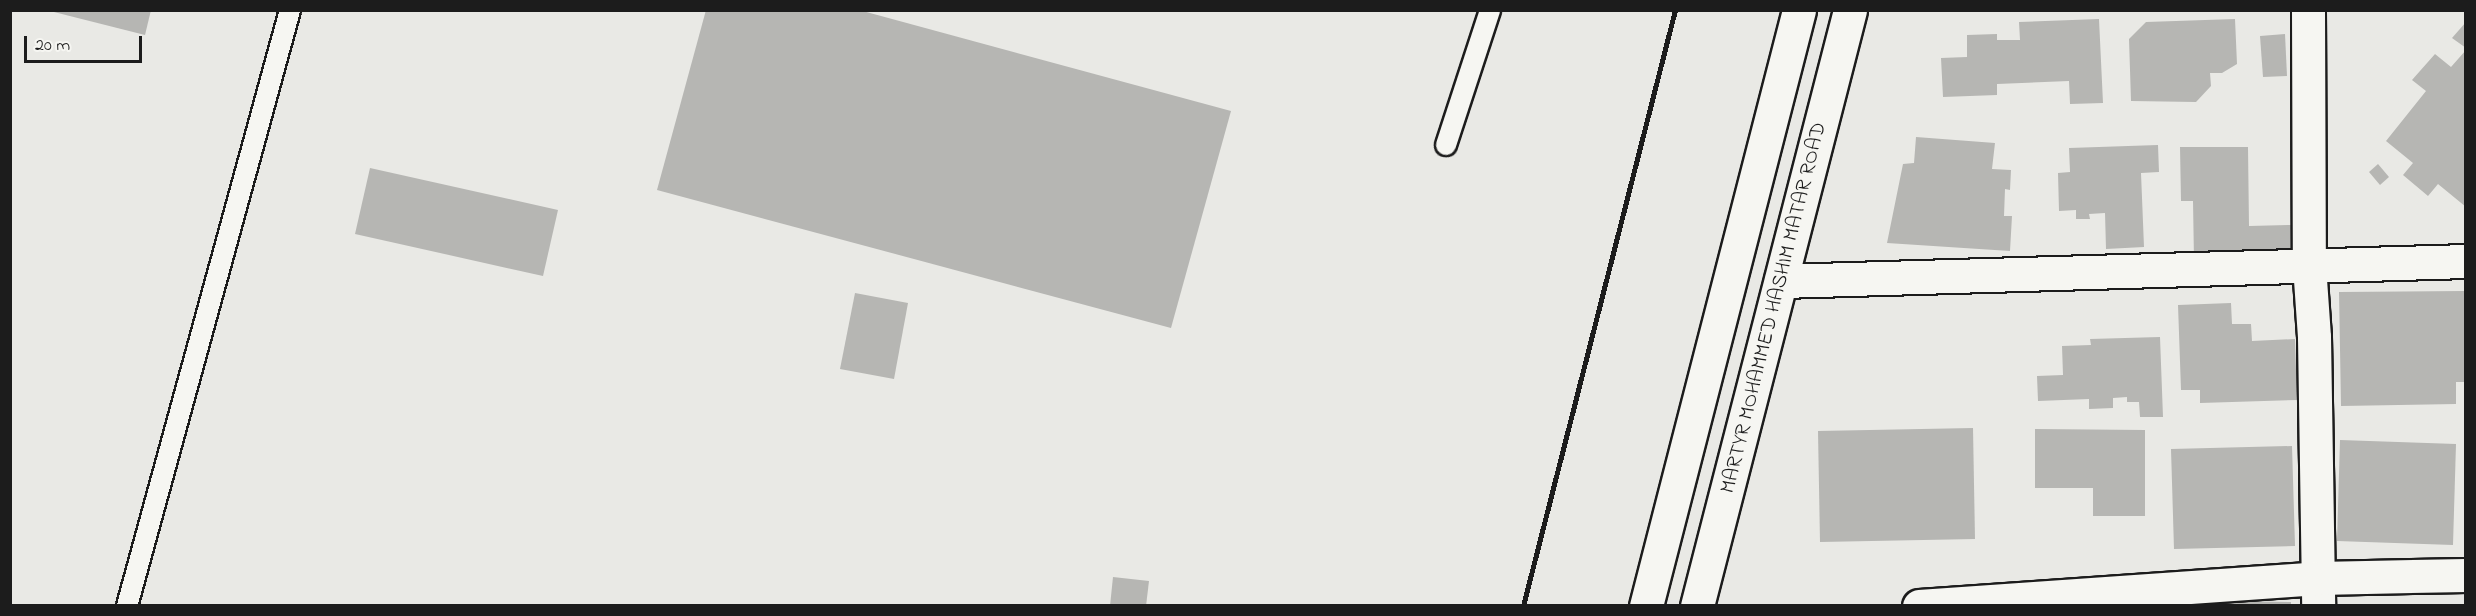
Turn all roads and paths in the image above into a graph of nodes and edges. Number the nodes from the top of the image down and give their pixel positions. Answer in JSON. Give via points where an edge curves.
{"nodes":[{"id":1,"x":290,"y":10,"type":"edge"},
{"id":2,"x":1490,"y":10,"type":"edge"},
{"id":3,"x":1798,"y":10,"type":"edge"},
{"id":4,"x":1850,"y":10,"type":"edge"},
{"id":5,"x":2308,"y":10,"type":"edge"},
{"id":6,"x":1446,"y":145,"type":"dead end"},
{"id":7,"x":2466,"y":261,"type":"edge"},
{"id":8,"x":2309,"y":265,"type":"junction"},
{"id":9,"x":1781,"y":281,"type":"junction"},
{"id":10,"x":2466,"y":575,"type":"edge"},
{"id":11,"x":2318,"y":592,"type":"edge"},
{"id":12,"x":127,"y":606,"type":"edge"},
{"id":13,"x":1646,"y":606,"type":"edge"},
{"id":14,"x":1697,"y":606,"type":"edge"},
{"id":15,"x":1919,"y":606,"type":"edge"}],
"edges":[{"from":1,"to":12,"type":"lane"},
{"from":2,"to":6,"type":"lane"},
{"from":3,"to":13,"type":"street"},
{"from":4,"to":9,"type":"street","name":"MARTYR MOHAMMED HASHIM MATAR ROAD"},
{"from":5,"to":8,"type":"street"},
{"from":7,"to":8,"type":"street"},
{"from":8,"to":9,"type":"street"},
{"from":8,"to":11,"type":"street","via":[[2314,337]]},
{"from":9,"to":14,"type":"street","name":"MARTYR MOHAMMED HASHIM MATAR ROAD"},
{"from":10,"to":11,"type":"street"},
{"from":11,"to":15,"type":"street"}]}
